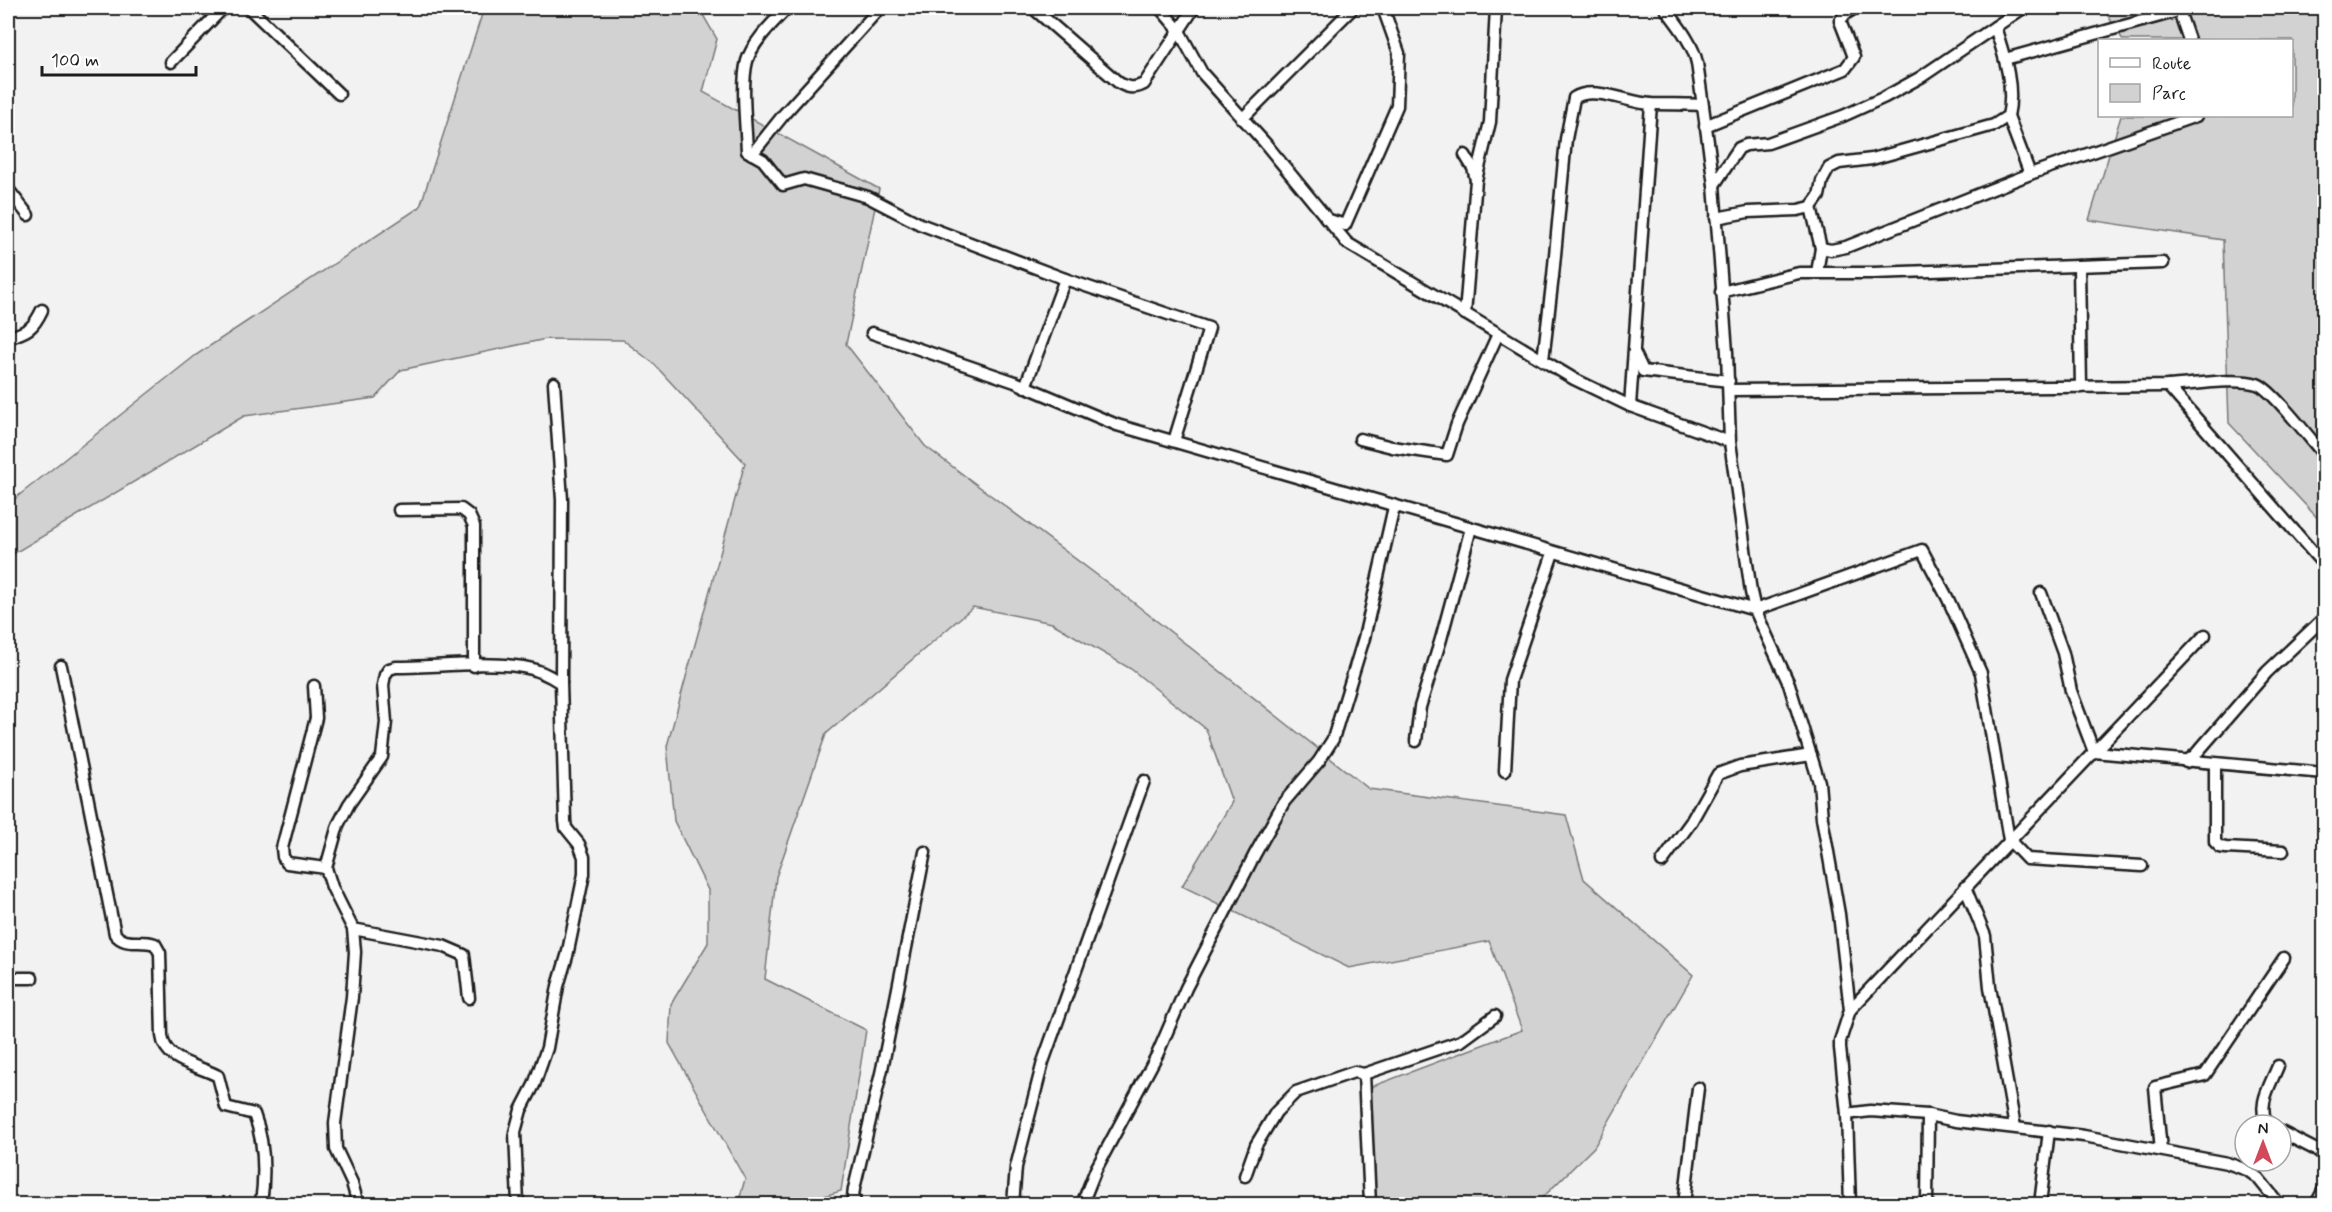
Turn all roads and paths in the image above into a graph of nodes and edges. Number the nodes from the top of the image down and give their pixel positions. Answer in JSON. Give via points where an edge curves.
{"nodes":[{"id":1,"x":223,"y":8,"type":"edge"},
{"id":2,"x":249,"y":8,"type":"edge"},
{"id":3,"x":787,"y":8,"type":"edge"},
{"id":4,"x":880,"y":8,"type":"edge"},
{"id":5,"x":1033,"y":8,"type":"edge"},
{"id":6,"x":1160,"y":8,"type":"edge"},
{"id":7,"x":1194,"y":8,"type":"edge"},
{"id":8,"x":1353,"y":8,"type":"edge"},
{"id":9,"x":1383,"y":8,"type":"edge"},
{"id":10,"x":1496,"y":8,"type":"edge"},
{"id":11,"x":1665,"y":8,"type":"edge"},
{"id":12,"x":1855,"y":8,"type":"edge"},
{"id":13,"x":2023,"y":8,"type":"edge"},
{"id":14,"x":2178,"y":9,"type":"edge"},
{"id":15,"x":1995,"y":27,"type":"junction"},
{"id":16,"x":1178,"y":29,"type":"junction"},
{"id":17,"x":2188,"y":39,"type":"edge"},
{"id":18,"x":2005,"y":59,"type":"junction"},
{"id":19,"x":171,"y":62,"type":"dead end"},
{"id":20,"x":339,"y":94,"type":"dead end"},
{"id":21,"x":1651,"y":104,"type":"junction"},
{"id":22,"x":1702,"y":105,"type":"junction"},
{"id":23,"x":2008,"y":116,"type":"junction"},
{"id":24,"x":2193,"y":117,"type":"edge"},
{"id":25,"x":1242,"y":119,"type":"junction"},
{"id":26,"x":1706,"y":126,"type":"junction"},
{"id":27,"x":752,"y":154,"type":"junction"},
{"id":28,"x":1465,"y":155,"type":"dead end"},
{"id":29,"x":2030,"y":174,"type":"junction"},
{"id":30,"x":1476,"y":180,"type":"junction"},
{"id":31,"x":1714,"y":185,"type":"junction"},
{"id":32,"x":8,"y":189,"type":"edge"},
{"id":33,"x":1811,"y":207,"type":"junction"},
{"id":34,"x":28,"y":215,"type":"dead end"},
{"id":35,"x":1716,"y":218,"type":"junction"},
{"id":36,"x":1326,"y":219,"type":"junction"},
{"id":37,"x":1821,"y":248,"type":"junction"},
{"id":38,"x":2163,"y":263,"type":"dead end"},
{"id":39,"x":2079,"y":266,"type":"junction"},
{"id":40,"x":1817,"y":273,"type":"junction"},
{"id":41,"x":1065,"y":279,"type":"junction"},
{"id":42,"x":1721,"y":292,"type":"junction"},
{"id":43,"x":42,"y":310,"type":"dead end"},
{"id":44,"x":1465,"y":314,"type":"junction"},
{"id":45,"x":872,"y":333,"type":"dead end"},
{"id":46,"x":1498,"y":334,"type":"junction"},
{"id":47,"x":8,"y":338,"type":"edge"},
{"id":48,"x":1634,"y":351,"type":"junction"},
{"id":49,"x":1543,"y":360,"type":"junction"},
{"id":50,"x":554,"y":383,"type":"dead end"},
{"id":51,"x":1729,"y":386,"type":"junction"},
{"id":52,"x":2168,"y":386,"type":"junction"},
{"id":53,"x":1025,"y":387,"type":"junction"},
{"id":54,"x":2081,"y":387,"type":"junction"},
{"id":55,"x":1630,"y":406,"type":"junction"},
{"id":56,"x":1360,"y":439,"type":"dead end"},
{"id":57,"x":1174,"y":441,"type":"junction"},
{"id":58,"x":1730,"y":442,"type":"junction"},
{"id":59,"x":2325,"y":455,"type":"edge"},
{"id":60,"x":1394,"y":507,"type":"junction"},
{"id":61,"x":399,"y":510,"type":"dead end"},
{"id":62,"x":1471,"y":528,"type":"junction"},
{"id":63,"x":1553,"y":553,"type":"junction"},
{"id":64,"x":2325,"y":565,"type":"edge"},
{"id":65,"x":2041,"y":593,"type":"dead end"},
{"id":66,"x":1755,"y":610,"type":"junction"},
{"id":67,"x":2325,"y":618,"type":"edge"},
{"id":68,"x":2205,"y":635,"type":"dead end"},
{"id":69,"x":61,"y":666,"type":"dead end"},
{"id":70,"x":474,"y":666,"type":"junction"},
{"id":71,"x":561,"y":682,"type":"junction"},
{"id":72,"x":314,"y":687,"type":"dead end"},
{"id":73,"x":1416,"y":741,"type":"dead end"},
{"id":74,"x":2094,"y":752,"type":"junction"},
{"id":75,"x":1811,"y":755,"type":"junction"},
{"id":76,"x":2186,"y":762,"type":"junction"},
{"id":77,"x":2215,"y":764,"type":"junction"},
{"id":78,"x":1505,"y":771,"type":"dead end"},
{"id":79,"x":2325,"y":773,"type":"edge"},
{"id":80,"x":1144,"y":781,"type":"dead end"},
{"id":81,"x":2009,"y":840,"type":"junction"},
{"id":82,"x":2283,"y":851,"type":"dead end"},
{"id":83,"x":926,"y":852,"type":"dead end"},
{"id":84,"x":1662,"y":862,"type":"dead end"},
{"id":85,"x":2142,"y":866,"type":"dead end"},
{"id":86,"x":326,"y":868,"type":"junction"},
{"id":87,"x":1965,"y":887,"type":"junction"},
{"id":88,"x":353,"y":929,"type":"junction"},
{"id":89,"x":2284,"y":958,"type":"dead end"},
{"id":90,"x":8,"y":978,"type":"edge"},
{"id":91,"x":32,"y":978,"type":"dead end"},
{"id":92,"x":469,"y":998,"type":"dead end"},
{"id":93,"x":1850,"y":1010,"type":"junction"},
{"id":94,"x":1495,"y":1016,"type":"dead end"},
{"id":95,"x":2278,"y":1066,"type":"dead end"},
{"id":96,"x":1364,"y":1074,"type":"junction"},
{"id":97,"x":1698,"y":1088,"type":"dead end"},
{"id":98,"x":2263,"y":1113,"type":"edge"},
{"id":99,"x":1847,"y":1114,"type":"junction"},
{"id":100,"x":1928,"y":1115,"type":"junction"},
{"id":101,"x":2015,"y":1127,"type":"junction"},
{"id":102,"x":2049,"y":1131,"type":"junction"},
{"id":103,"x":2293,"y":1138,"type":"edge"},
{"id":104,"x":2161,"y":1150,"type":"junction"},
{"id":105,"x":2325,"y":1154,"type":"edge"},
{"id":106,"x":1245,"y":1176,"type":"dead end"},
{"id":107,"x":2325,"y":1189,"type":"edge"},
{"id":108,"x":261,"y":1204,"type":"edge"},
{"id":109,"x":358,"y":1204,"type":"edge"},
{"id":110,"x":518,"y":1204,"type":"edge"},
{"id":111,"x":856,"y":1204,"type":"edge"},
{"id":112,"x":1013,"y":1204,"type":"edge"},
{"id":113,"x":1082,"y":1204,"type":"edge"},
{"id":114,"x":1370,"y":1204,"type":"edge"},
{"id":115,"x":1684,"y":1204,"type":"edge"},
{"id":116,"x":1850,"y":1204,"type":"edge"},
{"id":117,"x":1927,"y":1204,"type":"edge"},
{"id":118,"x":2040,"y":1204,"type":"edge"},
{"id":119,"x":2279,"y":1204,"type":"edge"},
{"id":120,"x":2316,"y":1204,"type":"edge"}],
"edges":[{"from":1,"to":19,"type":"street"},
{"from":2,"to":20,"type":"street"},
{"from":3,"to":27,"type":"street","via":[[747,60],[747,151]]},
{"from":4,"to":27,"type":"street"},
{"from":5,"to":16,"type":"street","via":[[1127,87],[1144,84]]},
{"from":6,"to":16,"type":"street"},
{"from":7,"to":16,"type":"street"},
{"from":8,"to":25,"type":"street"},
{"from":9,"to":36,"type":"street","via":[[1399,53],[1397,106],[1345,225]]},
{"from":10,"to":30,"type":"street","via":[[1490,122]]},
{"from":11,"to":22,"type":"street","via":[[1695,56]]},
{"from":12,"to":26,"type":"street","via":[[1840,21],[1854,57],[1845,69]]},
{"from":13,"to":15,"type":"street"},
{"from":14,"to":17,"type":"street"},
{"from":14,"to":18,"type":"street"},
{"from":15,"to":18,"type":"street"},
{"from":15,"to":31,"type":"street","via":[[1885,97],[1779,139],[1739,148]]},
{"from":16,"to":25,"type":"street","via":[[1202,73]]},
{"from":18,"to":23,"type":"street","via":[[2011,103]]},
{"from":21,"to":22,"type":"street"},
{"from":21,"to":48,"type":"street"},
{"from":21,"to":49,"type":"street","via":[[1591,93],[1574,98],[1566,139]]},
{"from":22,"to":26,"type":"street"},
{"from":23,"to":29,"type":"street"},
{"from":23,"to":33,"type":"street","via":[[1994,125],[1872,159],[1839,163],[1829,168]]},
{"from":24,"to":29,"type":"street"},
{"from":25,"to":36,"type":"street"},
{"from":26,"to":31,"type":"street"},
{"from":27,"to":41,"type":"street","via":[[763,160],[783,185],[804,179],[868,197],[920,224]]},
{"from":28,"to":30,"type":"street"},
{"from":29,"to":37,"type":"street","via":[[1846,247]]},
{"from":30,"to":44,"type":"street"},
{"from":31,"to":35,"type":"street"},
{"from":32,"to":34,"type":"street"},
{"from":33,"to":35,"type":"street"},
{"from":33,"to":37,"type":"street"},
{"from":35,"to":42,"type":"street"},
{"from":36,"to":44,"type":"street","via":[[1347,243]]},
{"from":37,"to":40,"type":"street"},
{"from":38,"to":39,"type":"street"},
{"from":39,"to":40,"type":"street"},
{"from":39,"to":54,"type":"street"},
{"from":40,"to":42,"type":"street","via":[[1799,273]]},
{"from":41,"to":53,"type":"street"},
{"from":41,"to":57,"type":"street","via":[[1209,328]]},
{"from":42,"to":51,"type":"street"},
{"from":43,"to":47,"type":"street","via":[[36,324]]},
{"from":44,"to":46,"type":"street"},
{"from":45,"to":53,"type":"street"},
{"from":46,"to":49,"type":"street"},
{"from":46,"to":56,"type":"street","via":[[1447,455]]},
{"from":48,"to":51,"type":"street","via":[[1643,371]]},
{"from":48,"to":55,"type":"street"},
{"from":49,"to":55,"type":"street"},
{"from":50,"to":71,"type":"street","via":[[562,500]]},
{"from":51,"to":54,"type":"street"},
{"from":51,"to":58,"type":"street"},
{"from":52,"to":54,"type":"street"},
{"from":52,"to":59,"type":"street","via":[[2238,381],[2258,384]]},
{"from":52,"to":64,"type":"street"},
{"from":53,"to":57,"type":"street","via":[[1117,425]]},
{"from":55,"to":58,"type":"street"},
{"from":57,"to":60,"type":"street"},
{"from":58,"to":66,"type":"street"},
{"from":60,"to":62,"type":"street"},
{"from":60,"to":113,"type":"street","via":[[1364,638],[1333,739],[1284,801],[1186,988]]},
{"from":61,"to":70,"type":"street","via":[[461,508],[469,515],[474,526]]},
{"from":62,"to":63,"type":"street"},
{"from":62,"to":73,"type":"street","via":[[1420,707]]},
{"from":63,"to":66,"type":"street"},
{"from":63,"to":78,"type":"street","via":[[1510,680]]},
{"from":65,"to":74,"type":"street"},
{"from":66,"to":75,"type":"street","via":[[1789,684]]},
{"from":66,"to":81,"type":"street","via":[[1922,550],[1981,673]]},
{"from":67,"to":76,"type":"street","via":[[2267,672]]},
{"from":68,"to":74,"type":"street"},
{"from":69,"to":108,"type":"street","via":[[115,934],[126,942],[145,940],[155,944],[160,953],[162,1036],[168,1052],[218,1076],[226,1107],[254,1114],[264,1178]]},
{"from":70,"to":71,"type":"street","via":[[523,667]]},
{"from":70,"to":86,"type":"street","via":[[389,669],[383,685],[386,722],[382,757],[338,825]]},
{"from":71,"to":110,"type":"street","via":[[566,828],[579,844],[584,874],[547,1048],[515,1132]]},
{"from":72,"to":86,"type":"street","via":[[316,718],[282,848],[287,862]]},
{"from":74,"to":76,"type":"street"},
{"from":74,"to":81,"type":"street"},
{"from":75,"to":84,"type":"street","via":[[1740,766],[1718,774]]},
{"from":75,"to":93,"type":"street","via":[[1820,782]]},
{"from":76,"to":77,"type":"street"},
{"from":77,"to":79,"type":"street"},
{"from":77,"to":82,"type":"street","via":[[2215,842],[2226,848]]},
{"from":80,"to":112,"type":"street","via":[[1043,1062],[1016,1167]]},
{"from":81,"to":85,"type":"street","via":[[2027,859]]},
{"from":81,"to":87,"type":"street"},
{"from":83,"to":111,"type":"street","via":[[854,1189]]},
{"from":86,"to":88,"type":"street"},
{"from":87,"to":93,"type":"street"},
{"from":87,"to":101,"type":"street","via":[[1985,936]]},
{"from":88,"to":92,"type":"street","via":[[443,946],[464,955]]},
{"from":88,"to":109,"type":"street","via":[[352,997],[335,1123],[336,1149]]},
{"from":89,"to":104,"type":"street","via":[[2205,1075],[2155,1087]]},
{"from":90,"to":91,"type":"street"},
{"from":93,"to":99,"type":"street","via":[[1840,1041]]},
{"from":94,"to":96,"type":"street","via":[[1461,1041]]},
{"from":95,"to":98,"type":"street"},
{"from":96,"to":106,"type":"street","via":[[1354,1072],[1296,1092],[1275,1112],[1256,1145]]},
{"from":96,"to":114,"type":"street"},
{"from":97,"to":115,"type":"street"},
{"from":99,"to":100,"type":"street"},
{"from":99,"to":116,"type":"street"},
{"from":100,"to":101,"type":"street"},
{"from":100,"to":117,"type":"street"},
{"from":101,"to":102,"type":"street"},
{"from":102,"to":104,"type":"street"},
{"from":102,"to":118,"type":"street"},
{"from":103,"to":105,"type":"street"},
{"from":104,"to":119,"type":"street","via":[[2247,1170]]},
{"from":107,"to":120,"type":"street"}]}
